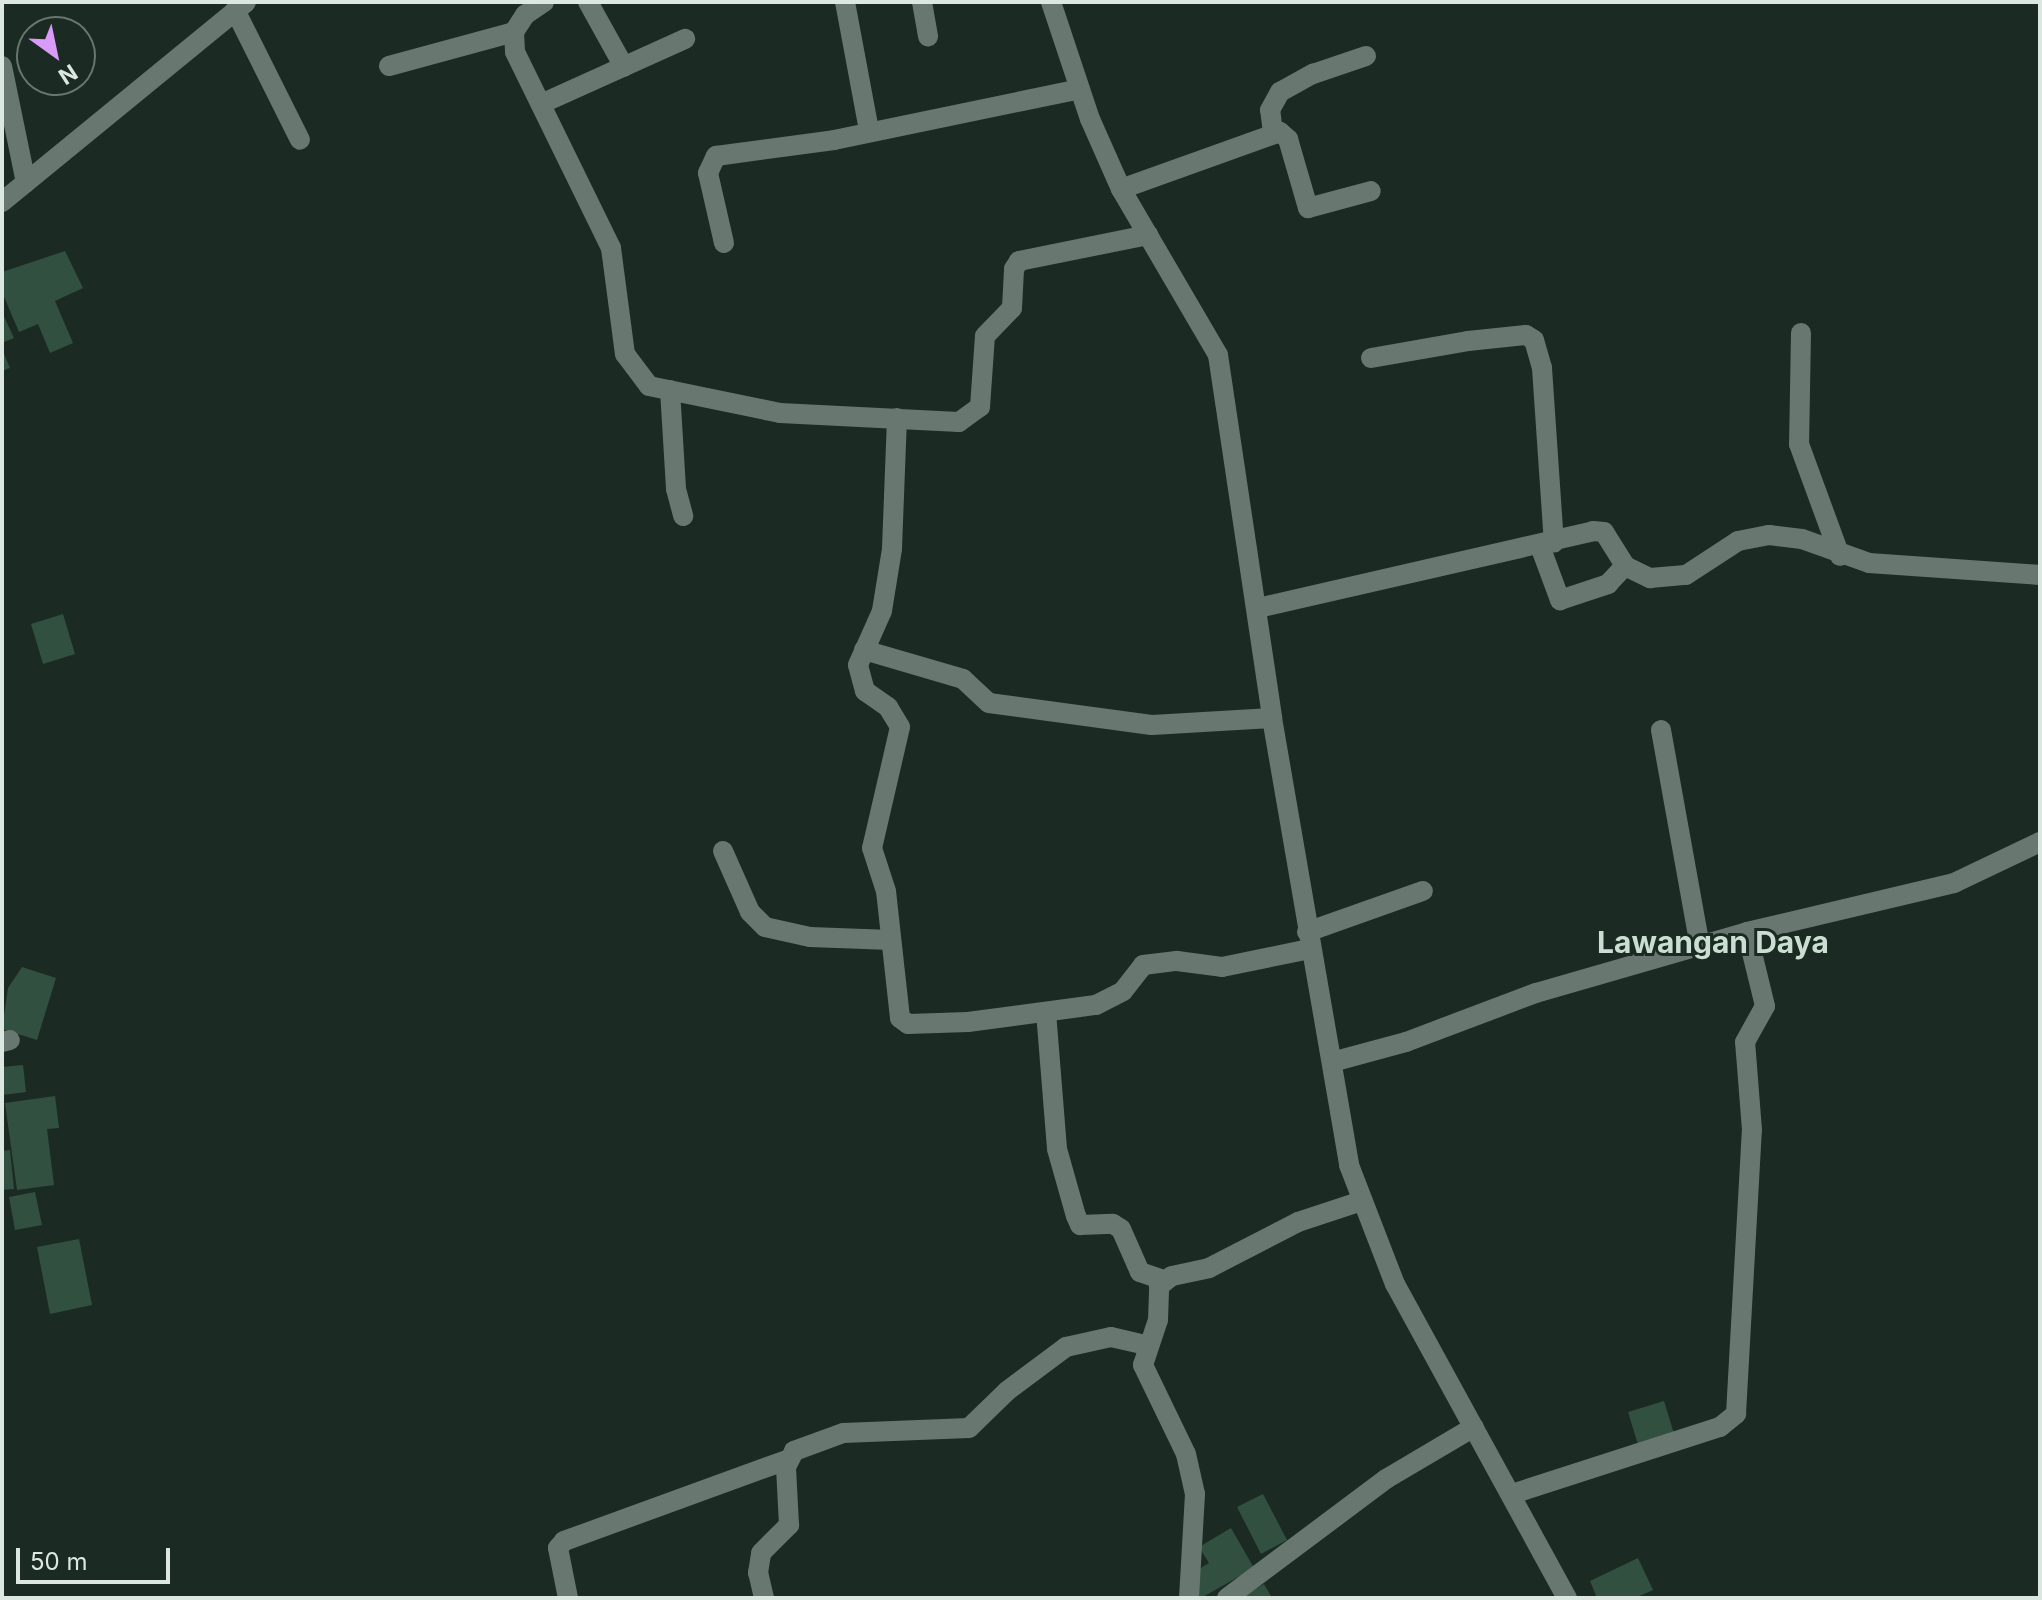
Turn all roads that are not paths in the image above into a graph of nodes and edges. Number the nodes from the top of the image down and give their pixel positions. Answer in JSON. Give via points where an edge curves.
{"nodes":[{"id":1,"x":544,"y":2,"type":"edge"},
{"id":2,"x":588,"y":2,"type":"edge"},
{"id":3,"x":845,"y":2,"type":"edge"},
{"id":4,"x":922,"y":2,"type":"edge"},
{"id":5,"x":1051,"y":2,"type":"edge"},
{"id":6,"x":241,"y":6,"type":"edge"},
{"id":7,"x":514,"y":32,"type":"junction"},
{"id":8,"x":928,"y":36,"type":"dead end"},
{"id":9,"x":685,"y":39,"type":"dead end"},
{"id":10,"x":1366,"y":56,"type":"dead end"},
{"id":11,"x":2,"y":66,"type":"edge"},
{"id":12,"x":389,"y":66,"type":"dead end"},
{"id":13,"x":624,"y":67,"type":"junction"},
{"id":14,"x":1080,"y":89,"type":"junction"},
{"id":15,"x":543,"y":103,"type":"junction"},
{"id":16,"x":869,"y":130,"type":"junction"},
{"id":17,"x":1273,"y":133,"type":"junction"},
{"id":18,"x":300,"y":140,"type":"dead end"},
{"id":19,"x":26,"y":183,"type":"junction"},
{"id":20,"x":1121,"y":189,"type":"junction"},
{"id":21,"x":1371,"y":191,"type":"dead end"},
{"id":22,"x":2,"y":202,"type":"edge"},
{"id":23,"x":1148,"y":235,"type":"junction"},
{"id":24,"x":724,"y":243,"type":"dead end"},
{"id":25,"x":1801,"y":333,"type":"dead end"},
{"id":26,"x":1371,"y":358,"type":"dead end"},
{"id":27,"x":670,"y":390,"type":"junction"},
{"id":28,"x":897,"y":418,"type":"junction"},
{"id":29,"x":683,"y":516,"type":"dead end"},
{"id":30,"x":1547,"y":544,"type":"junction"},
{"id":31,"x":1840,"y":556,"type":"junction"},
{"id":32,"x":1625,"y":566,"type":"junction"},
{"id":33,"x":2040,"y":575,"type":"edge"},
{"id":34,"x":1258,"y":608,"type":"junction"},
{"id":35,"x":864,"y":650,"type":"junction"},
{"id":36,"x":1272,"y":718,"type":"junction"},
{"id":37,"x":1661,"y":730,"type":"dead end"},
{"id":38,"x":2040,"y":842,"type":"edge"},
{"id":39,"x":723,"y":851,"type":"dead end"},
{"id":40,"x":1423,"y":891,"type":"dead end"},
{"id":41,"x":1747,"y":932,"type":"junction"},
{"id":42,"x":891,"y":940,"type":"junction"},
{"id":43,"x":1309,"y":941,"type":"junction"},
{"id":44,"x":1700,"y":946,"type":"junction"},
{"id":45,"x":1046,"y":1012,"type":"junction"},
{"id":46,"x":1332,"y":1062,"type":"junction"},
{"id":47,"x":1362,"y":1201,"type":"junction"},
{"id":48,"x":1163,"y":1280,"type":"junction"},
{"id":49,"x":1145,"y":1345,"type":"junction"},
{"id":50,"x":1474,"y":1427,"type":"junction"},
{"id":51,"x":786,"y":1460,"type":"junction"},
{"id":52,"x":1512,"y":1494,"type":"junction"},
{"id":53,"x":568,"y":1598,"type":"edge"},
{"id":54,"x":764,"y":1598,"type":"edge"},
{"id":55,"x":1189,"y":1598,"type":"edge"},
{"id":56,"x":1227,"y":1598,"type":"edge"},
{"id":57,"x":1567,"y":1598,"type":"edge"}],
"edges":[{"from":1,"to":7,"type":"street","via":[[525,15]]},
{"from":2,"to":13,"type":"street"},
{"from":3,"to":16,"type":"street"},
{"from":4,"to":8,"type":"street"},
{"from":5,"to":14,"type":"street"},
{"from":6,"to":18,"type":"street"},
{"from":6,"to":19,"type":"street"},
{"from":7,"to":12,"type":"street"},
{"from":7,"to":15,"type":"street","via":[[515,52]]},
{"from":9,"to":13,"type":"street"},
{"from":10,"to":17,"type":"street","via":[[1280,92],[1270,110]]},
{"from":11,"to":19,"type":"street"},
{"from":13,"to":15,"type":"street"},
{"from":14,"to":16,"type":"street"},
{"from":14,"to":20,"type":"street"},
{"from":15,"to":27,"type":"street","via":[[616,261],[625,354],[649,386]]},
{"from":16,"to":24,"type":"street","via":[[716,156],[708,173]]},
{"from":17,"to":20,"type":"street"},
{"from":17,"to":21,"type":"street","via":[[1288,139],[1308,208]]},
{"from":19,"to":22,"type":"street"},
{"from":20,"to":23,"type":"street"},
{"from":23,"to":28,"type":"street","via":[[1019,261],[1012,308],[985,336],[980,407],[972,418]]},
{"from":23,"to":34,"type":"street","via":[[1218,355]]},
{"from":25,"to":31,"type":"street","via":[[1799,444]]},
{"from":26,"to":30,"type":"street","via":[[1512,336],[1534,340],[1542,368]]},
{"from":27,"to":28,"type":"street","via":[[780,413]]},
{"from":27,"to":29,"type":"street"},
{"from":28,"to":35,"type":"street","via":[[892,549],[882,611]]},
{"from":30,"to":32,"type":"street","via":[[1604,532]]},
{"from":30,"to":32,"type":"street","via":[[1560,600],[1608,584]]},
{"from":30,"to":34,"type":"street"},
{"from":31,"to":32,"type":"street","via":[[1802,539],[1769,535],[1738,541],[1686,575],[1650,578]]},
{"from":31,"to":33,"type":"street","via":[[1953,573]]},
{"from":34,"to":36,"type":"street"},
{"from":35,"to":36,"type":"street","via":[[963,679],[989,703],[1152,725]]},
{"from":35,"to":42,"type":"street","via":[[858,665],[865,691],[888,707],[900,727],[872,848],[886,891]]},
{"from":36,"to":43,"type":"street"},
{"from":37,"to":44,"type":"street"},
{"from":38,"to":41,"type":"street","via":[[1954,883]]},
{"from":39,"to":42,"type":"street","via":[[750,912],[765,927],[810,937]]},
{"from":40,"to":43,"type":"street"},
{"from":41,"to":44,"type":"street"},
{"from":41,"to":52,"type":"street","via":[[1765,1006],[1745,1042],[1752,1130],[1736,1414],[1720,1427]]},
{"from":42,"to":45,"type":"street","via":[[897,1010],[908,1024]]},
{"from":43,"to":45,"type":"street","via":[[1222,967],[1177,961],[1143,965],[1109,1002]]},
{"from":43,"to":46,"type":"street"},
{"from":44,"to":46,"type":"street","via":[[1536,993],[1406,1042]]},
{"from":45,"to":48,"type":"street","via":[[1057,1149],[1076,1216],[1080,1225],[1121,1229],[1140,1272]]},
{"from":46,"to":47,"type":"street","via":[[1340,1130]]},
{"from":47,"to":48,"type":"street","via":[[1298,1222],[1209,1268]]},
{"from":47,"to":50,"type":"street","via":[[1395,1284]]},
{"from":48,"to":49,"type":"street","via":[[1158,1320]]},
{"from":49,"to":51,"type":"street","via":[[1111,1337],[1066,1347],[1007,1391],[969,1428],[843,1433],[822,1437]]},
{"from":49,"to":55,"type":"street","via":[[1143,1365],[1186,1454],[1195,1494]]},
{"from":50,"to":52,"type":"street"},
{"from":50,"to":56,"type":"street","via":[[1386,1479]]},
{"from":51,"to":53,"type":"street","via":[[564,1541],[558,1548]]},
{"from":51,"to":54,"type":"street","via":[[792,1511],[789,1525],[761,1553],[758,1573]]},
{"from":52,"to":57,"type":"street"}]}
